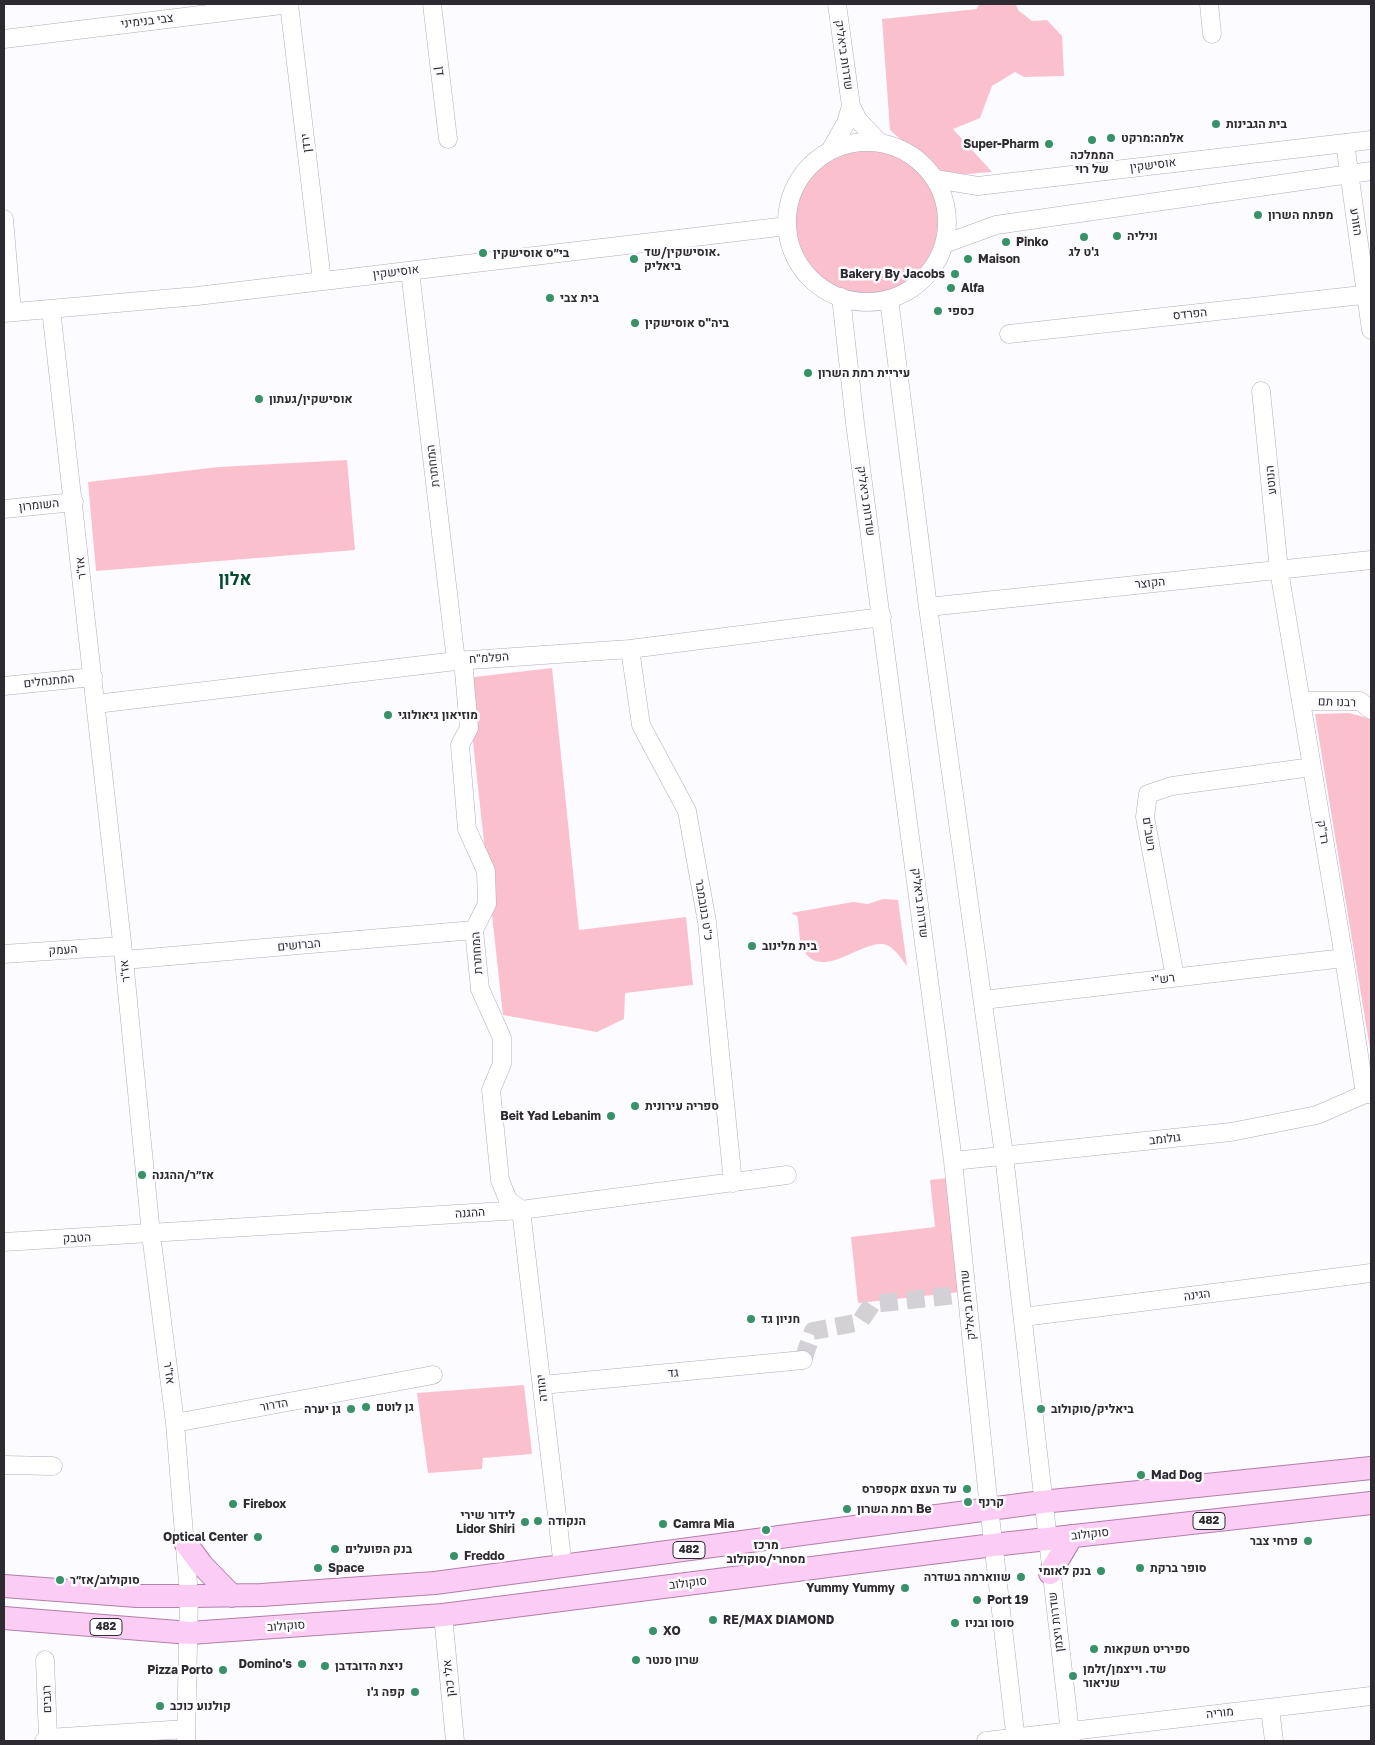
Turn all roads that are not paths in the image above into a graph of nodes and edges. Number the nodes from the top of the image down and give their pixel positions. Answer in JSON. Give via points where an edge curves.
{"nodes":[{"id":1,"x":290,"y":4,"type":"edge"},
{"id":2,"x":432,"y":4,"type":"edge"},
{"id":3,"x":837,"y":4,"type":"edge"},
{"id":4,"x":1209,"y":4,"type":"edge"},
{"id":5,"x":1212,"y":34,"type":"dead end"},
{"id":6,"x":4,"y":39,"type":"edge"},
{"id":7,"x":851,"y":106,"type":"junction"},
{"id":8,"x":448,"y":139,"type":"dead end"},
{"id":9,"x":1371,"y":140,"type":"edge"},
{"id":10,"x":880,"y":143,"type":"junction"},
{"id":11,"x":1345,"y":143,"type":"junction"},
{"id":12,"x":830,"y":151,"type":"junction"},
{"id":13,"x":1371,"y":170,"type":"edge"},
{"id":14,"x":1350,"y":174,"type":"junction"},
{"id":15,"x":935,"y":179,"type":"junction"},
{"id":16,"x":4,"y":219,"type":"edge"},
{"id":17,"x":787,"y":226,"type":"junction"},
{"id":18,"x":944,"y":244,"type":"junction"},
{"id":19,"x":410,"y":271,"type":"junction"},
{"id":20,"x":322,"y":282,"type":"junction"},
{"id":21,"x":1369,"y":295,"type":"edge"},
{"id":22,"x":841,"y":297,"type":"junction"},
{"id":23,"x":889,"y":299,"type":"junction"},
{"id":24,"x":51,"y":309,"type":"junction"},
{"id":25,"x":8,"y":312,"type":"edge"},
{"id":26,"x":1371,"y":330,"type":"edge"},
{"id":27,"x":1009,"y":334,"type":"dead end"},
{"id":28,"x":1261,"y":391,"type":"dead end"},
{"id":29,"x":74,"y":502,"type":"junction"},
{"id":30,"x":4,"y":509,"type":"edge"},
{"id":31,"x":1371,"y":560,"type":"edge"},
{"id":32,"x":1279,"y":570,"type":"junction"},
{"id":33,"x":928,"y":607,"type":"junction"},
{"id":34,"x":882,"y":617,"type":"junction"},
{"id":35,"x":630,"y":649,"type":"junction"},
{"id":36,"x":460,"y":661,"type":"junction"},
{"id":37,"x":93,"y":677,"type":"junction"},
{"id":38,"x":4,"y":686,"type":"edge"},
{"id":39,"x":1301,"y":701,"type":"junction"},
{"id":40,"x":96,"y":704,"type":"junction"},
{"id":41,"x":1371,"y":710,"type":"edge"},
{"id":42,"x":1312,"y":767,"type":"junction"},
{"id":43,"x":474,"y":930,"type":"junction"},
{"id":44,"x":123,"y":953,"type":"junction"},
{"id":45,"x":4,"y":954,"type":"edge"},
{"id":46,"x":1344,"y":958,"type":"junction"},
{"id":47,"x":1175,"y":977,"type":"junction"},
{"id":48,"x":982,"y":1000,"type":"junction"},
{"id":49,"x":1368,"y":1094,"type":"edge"},
{"id":50,"x":1004,"y":1155,"type":"junction"},
{"id":51,"x":954,"y":1161,"type":"junction"},
{"id":52,"x":787,"y":1175,"type":"dead end"},
{"id":53,"x":733,"y":1183,"type":"junction"},
{"id":54,"x":522,"y":1210,"type":"junction"},
{"id":55,"x":151,"y":1234,"type":"junction"},
{"id":56,"x":4,"y":1242,"type":"edge"},
{"id":57,"x":1371,"y":1273,"type":"edge"},
{"id":58,"x":1023,"y":1316,"type":"junction"},
{"id":59,"x":803,"y":1360,"type":"dead end"},
{"id":60,"x":433,"y":1375,"type":"dead end"},
{"id":61,"x":542,"y":1385,"type":"junction"},
{"id":62,"x":175,"y":1423,"type":"junction"},
{"id":63,"x":4,"y":1464,"type":"edge"},
{"id":64,"x":53,"y":1466,"type":"dead end"},
{"id":65,"x":1371,"y":1468,"type":"edge"},
{"id":66,"x":1042,"y":1502,"type":"junction"},
{"id":67,"x":1371,"y":1503,"type":"edge"},
{"id":68,"x":989,"y":1509,"type":"junction"},
{"id":69,"x":1072,"y":1536,"type":"junction"},
{"id":70,"x":1046,"y":1539,"type":"junction"},
{"id":71,"x":184,"y":1542,"type":"junction"},
{"id":72,"x":993,"y":1545,"type":"junction"},
{"id":73,"x":563,"y":1567,"type":"junction"},
{"id":74,"x":1050,"y":1573,"type":"junction"},
{"id":75,"x":4,"y":1586,"type":"edge"},
{"id":76,"x":189,"y":1596,"type":"junction"},
{"id":77,"x":232,"y":1596,"type":"junction"},
{"id":78,"x":442,"y":1615,"type":"junction"},
{"id":79,"x":4,"y":1618,"type":"edge"},
{"id":80,"x":190,"y":1633,"type":"junction"},
{"id":81,"x":45,"y":1660,"type":"dead end"},
{"id":82,"x":1371,"y":1696,"type":"edge"},
{"id":83,"x":1270,"y":1708,"type":"junction"},
{"id":84,"x":186,"y":1735,"type":"edge"},
{"id":85,"x":1070,"y":1736,"type":"edge"},
{"id":86,"x":1016,"y":1739,"type":"edge"},
{"id":87,"x":46,"y":1740,"type":"edge"},
{"id":88,"x":455,"y":1741,"type":"edge"},
{"id":89,"x":986,"y":1741,"type":"edge"},
{"id":90,"x":1274,"y":1741,"type":"edge"}],
"edges":[{"from":1,"to":6,"type":"street","name":"צבי בנימיני"},
{"from":1,"to":20,"type":"street","name":"ירדן"},
{"from":2,"to":8,"type":"street","name":"דן"},
{"from":3,"to":7,"type":"street","name":"שדרות ביאליק"},
{"from":4,"to":5,"type":"street"},
{"from":7,"to":10,"type":"street","name":"שדרות ביאליק","via":[[858,120]]},
{"from":7,"to":12,"type":"street","name":"שדרות ביאליק","via":[[846,123]]},
{"from":9,"to":11,"type":"street","name":"אוסישקין"},
{"from":10,"to":12,"type":"street","via":[[855,143]]},
{"from":10,"to":15,"type":"street","via":[[911,155]]},
{"from":11,"to":14,"type":"street","name":"הזורע"},
{"from":11,"to":15,"type":"street","name":"אוסישקין","via":[[978,186]]},
{"from":12,"to":17,"type":"street","via":[[809,167],[795,189]]},
{"from":13,"to":14,"type":"street"},
{"from":14,"to":18,"type":"street","via":[[996,226]]},
{"from":14,"to":21,"type":"street","name":"הזורע"},
{"from":15,"to":18,"type":"street","via":[[944,199]]},
{"from":16,"to":25,"type":"street"},
{"from":17,"to":19,"type":"street","name":"אוסישקין"},
{"from":17,"to":22,"type":"street","via":[[797,259],[808,275]]},
{"from":18,"to":23,"type":"street","via":[[933,268],[914,288]]},
{"from":19,"to":20,"type":"street","name":"אוסישקין"},
{"from":19,"to":36,"type":"street","name":"המחתרת"},
{"from":20,"to":24,"type":"street","name":"אוסישקין"},
{"from":21,"to":26,"type":"street","name":"הזורע"},
{"from":21,"to":27,"type":"street","name":"הפרדס"},
{"from":22,"to":23,"type":"street","via":[[875,302]]},
{"from":22,"to":34,"type":"street","name":"שדרות ביאליק"},
{"from":23,"to":33,"type":"street"},
{"from":24,"to":25,"type":"street","name":"אוסישקין"},
{"from":24,"to":29,"type":"street","name":"אז\"ר"},
{"from":28,"to":32,"type":"street","name":"הנוטע"},
{"from":29,"to":30,"type":"street","name":"השומרון"},
{"from":29,"to":37,"type":"street","name":"אז\"ר"},
{"from":31,"to":32,"type":"street","name":"הקוצר"},
{"from":32,"to":33,"type":"street","name":"הקוצר"},
{"from":32,"to":39,"type":"street","name":"רד\"ק"},
{"from":33,"to":48,"type":"street"},
{"from":34,"to":35,"type":"street","name":"הפלמ\"ח"},
{"from":34,"to":51,"type":"street","name":"שדרות ביאליק"},
{"from":35,"to":36,"type":"street","name":"הפלמ\"ח"},
{"from":35,"to":53,"type":"street","name":"כ\"ט בנובמבר","via":[[641,725],[687,811],[707,922]]},
{"from":36,"to":40,"type":"street","name":"הפלמ\"ח"},
{"from":36,"to":43,"type":"street","name":"המחתרת","via":[[470,728],[460,745],[467,829],[486,871],[487,904]]},
{"from":37,"to":38,"type":"street","name":"המתנחלים"},
{"from":37,"to":40,"type":"street","name":"אז\"ר"},
{"from":39,"to":41,"type":"street","name":"רבנו תם","via":[[1360,701]]},
{"from":39,"to":42,"type":"street","name":"רד\"ק"},
{"from":40,"to":44,"type":"street","name":"אז\"ר"},
{"from":42,"to":46,"type":"street","name":"רד\"ק"},
{"from":42,"to":47,"type":"street","name":"רשב\"ם","via":[[1172,786],[1148,794],[1145,817]]},
{"from":43,"to":44,"type":"street","name":"הברושים"},
{"from":43,"to":54,"type":"street","name":"המחתרת","via":[[480,989],[502,1038],[502,1064],[491,1090],[500,1180],[508,1200]]},
{"from":44,"to":45,"type":"street","name":"העמק"},
{"from":44,"to":55,"type":"street","name":"אז\"ר"},
{"from":46,"to":47,"type":"street","name":"רש\"י"},
{"from":46,"to":49,"type":"street","name":"רד\"ק"},
{"from":47,"to":48,"type":"street","name":"רש\"י"},
{"from":48,"to":50,"type":"street"},
{"from":49,"to":50,"type":"street","name":"גולומב","via":[[1317,1115],[1276,1125]]},
{"from":50,"to":51,"type":"street","name":"גולומב"},
{"from":50,"to":58,"type":"street"},
{"from":51,"to":68,"type":"street","name":"שדרות ביאליק"},
{"from":52,"to":53,"type":"street","name":"ההגנה"},
{"from":53,"to":54,"type":"street","name":"ההגנה"},
{"from":54,"to":55,"type":"street","name":"ההגנה"},
{"from":54,"to":61,"type":"street","name":"יהודה"},
{"from":55,"to":56,"type":"street","name":"הטבק"},
{"from":55,"to":62,"type":"street","name":"אז\"ר"},
{"from":57,"to":58,"type":"street","name":"הגינה"},
{"from":58,"to":66,"type":"street"},
{"from":59,"to":61,"type":"street","name":"גד"},
{"from":60,"to":62,"type":"street","name":"הדרור"},
{"from":61,"to":73,"type":"street","name":"יהודה"},
{"from":62,"to":71,"type":"street","name":"אז\"ר"},
{"from":63,"to":64,"type":"street"},
{"from":65,"to":66,"type":"main road","number":"482"},
{"from":66,"to":68,"type":"main road","number":"482"},
{"from":66,"to":70,"type":"street","name":"שדרות ויצמן"},
{"from":67,"to":69,"type":"main road","name":"סוקולוב","number":"482"},
{"from":68,"to":72,"type":"street"},
{"from":68,"to":73,"type":"main road","number":"482"},
{"from":69,"to":70,"type":"main road","name":"סוקולוב","number":"482"},
{"from":69,"to":74,"type":"main road"},
{"from":70,"to":72,"type":"main road","name":"סוקולוב","number":"482"},
{"from":70,"to":74,"type":"street","name":"שדרות ויצמן"},
{"from":71,"to":76,"type":"street","name":"אז\"ר"},
{"from":71,"to":77,"type":"main road"},
{"from":72,"to":78,"type":"main road","name":"סוקולוב","number":"482"},
{"from":72,"to":86,"type":"street"},
{"from":73,"to":77,"type":"main road","number":"482","via":[[435,1583]]},
{"from":74,"to":85,"type":"street","name":"שדרות ויצמן"},
{"from":75,"to":76,"type":"main road","number":"482","via":[[137,1596]]},
{"from":76,"to":77,"type":"main road","number":"482"},
{"from":76,"to":80,"type":"street","name":"אז\"ר"},
{"from":78,"to":80,"type":"main road","name":"סוקולוב","number":"482"},
{"from":78,"to":88,"type":"street","name":"אלי כהן"},
{"from":79,"to":80,"type":"main road","name":"סוקולוב","number":"482"},
{"from":80,"to":84,"type":"street","name":"אז\"ר"},
{"from":81,"to":87,"type":"street","name":"רגבים"},
{"from":82,"to":83,"type":"street","name":"מוריה"},
{"from":83,"to":85,"type":"street","name":"מוריה"},
{"from":83,"to":90,"type":"street"},
{"from":84,"to":87,"type":"street"},
{"from":85,"to":86,"type":"street","name":"מוריה"},
{"from":86,"to":89,"type":"street","name":"מוריה"}]}
